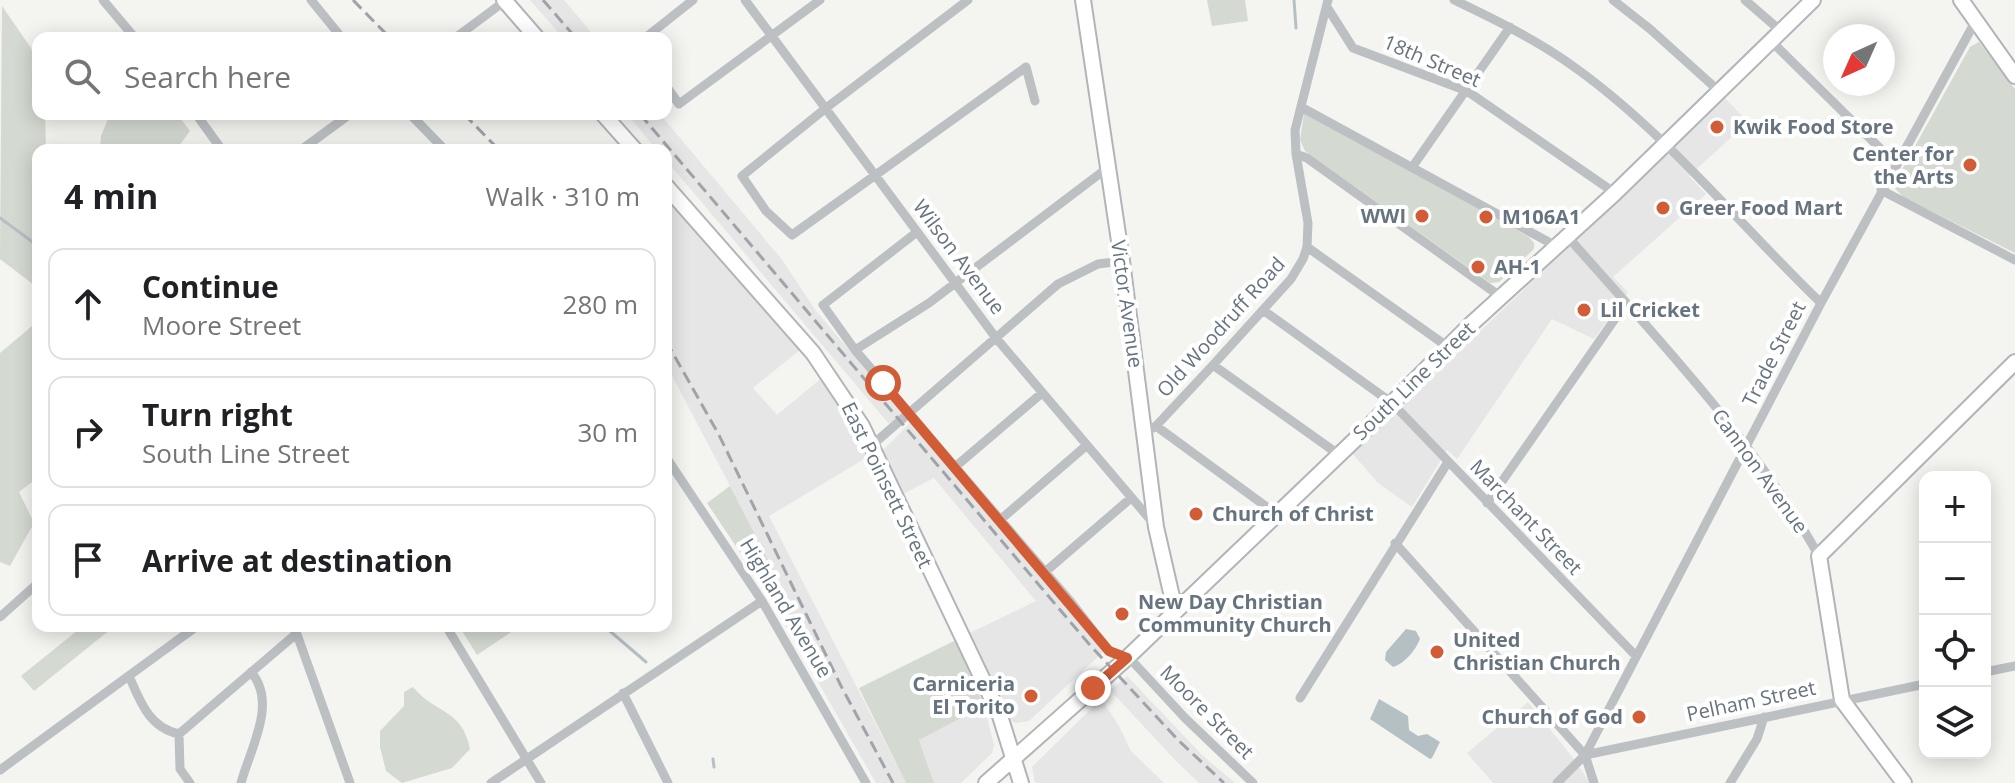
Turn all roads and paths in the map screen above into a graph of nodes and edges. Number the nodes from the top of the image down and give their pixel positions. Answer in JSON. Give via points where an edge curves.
{"nodes":[{"id":1,"x":103,"y":0,"type":"edge"},
{"id":2,"x":311,"y":0,"type":"edge"},
{"id":3,"x":693,"y":0,"type":"edge"},
{"id":4,"x":745,"y":0,"type":"edge"},
{"id":5,"x":820,"y":0,"type":"edge"},
{"id":6,"x":968,"y":0,"type":"edge"},
{"id":7,"x":1083,"y":0,"type":"edge"},
{"id":8,"x":1454,"y":0,"type":"edge"},
{"id":9,"x":1613,"y":0,"type":"edge"},
{"id":10,"x":1745,"y":0,"type":"edge"},
{"id":11,"x":1813,"y":0,"type":"edge"},
{"id":12,"x":1961,"y":0,"type":"edge"},
{"id":13,"x":505,"y":1,"type":"edge"},
{"id":14,"x":1328,"y":4,"type":"edge"},
{"id":15,"x":1975,"y":22,"type":"junction"},
{"id":16,"x":1510,"y":27,"type":"junction"},
{"id":17,"x":130,"y":32,"type":"edge"},
{"id":18,"x":337,"y":32,"type":"edge"},
{"id":19,"x":463,"y":32,"type":"edge"},
{"id":20,"x":532,"y":32,"type":"edge"},
{"id":21,"x":653,"y":32,"type":"edge"},
{"id":22,"x":771,"y":36,"type":"junction"},
{"id":23,"x":1777,"y":37,"type":"junction"},
{"id":24,"x":2015,"y":76,"type":"edge"},
{"id":25,"x":1467,"y":91,"type":"junction"},
{"id":26,"x":1720,"y":92,"type":"junction"},
{"id":27,"x":672,"y":94,"type":"edge"},
{"id":28,"x":1035,"y":101,"type":"dead end"},
{"id":29,"x":1301,"y":107,"type":"junction"},
{"id":30,"x":826,"y":108,"type":"junction"},
{"id":31,"x":200,"y":120,"type":"edge"},
{"id":32,"x":342,"y":120,"type":"edge"},
{"id":33,"x":416,"y":120,"type":"edge"},
{"id":34,"x":608,"y":120,"type":"edge"},
{"id":35,"x":1664,"y":143,"type":"junction"},
{"id":36,"x":218,"y":144,"type":"edge"},
{"id":37,"x":309,"y":144,"type":"edge"},
{"id":38,"x":439,"y":144,"type":"edge"},
{"id":39,"x":630,"y":144,"type":"edge"},
{"id":40,"x":1296,"y":154,"type":"junction"},
{"id":41,"x":1897,"y":165,"type":"junction"},
{"id":42,"x":1413,"y":166,"type":"junction"},
{"id":43,"x":1110,"y":172,"type":"junction"},
{"id":44,"x":875,"y":175,"type":"junction"},
{"id":45,"x":1881,"y":190,"type":"junction"},
{"id":46,"x":1615,"y":193,"type":"junction"},
{"id":47,"x":672,"y":195,"type":"edge"},
{"id":48,"x":917,"y":232,"type":"junction"},
{"id":49,"x":1561,"y":241,"type":"junction"},
{"id":50,"x":1307,"y":247,"type":"junction"},
{"id":51,"x":2015,"y":260,"type":"edge"},
{"id":52,"x":1122,"y":261,"type":"junction"},
{"id":53,"x":955,"y":283,"type":"junction"},
{"id":54,"x":1501,"y":297,"type":"junction"},
{"id":55,"x":1626,"y":303,"type":"junction"},
{"id":56,"x":1821,"y":303,"type":"junction"},
{"id":57,"x":1263,"y":310,"type":"junction"},
{"id":58,"x":996,"y":338,"type":"junction"},
{"id":59,"x":1448,"y":347,"type":"junction"},
{"id":60,"x":855,"y":350,"type":"junction"},
{"id":61,"x":2015,"y":362,"type":"edge"},
{"id":62,"x":1213,"y":365,"type":"junction"},
{"id":63,"x":1042,"y":393,"type":"junction"},
{"id":64,"x":1392,"y":403,"type":"junction"},
{"id":65,"x":910,"y":414,"type":"junction"},
{"id":66,"x":1150,"y":429,"type":"junction"},
{"id":67,"x":1087,"y":445,"type":"junction"},
{"id":68,"x":871,"y":446,"type":"junction"},
{"id":69,"x":1747,"y":447,"type":"junction"},
{"id":70,"x":1338,"y":454,"type":"junction"},
{"id":71,"x":1448,"y":462,"type":"junction"},
{"id":72,"x":672,"y":466,"type":"edge"},
{"id":73,"x":955,"y":467,"type":"junction"},
{"id":74,"x":1131,"y":498,"type":"junction"},
{"id":75,"x":1487,"y":503,"type":"junction"},
{"id":76,"x":1275,"y":513,"type":"junction"},
{"id":77,"x":1000,"y":520,"type":"junction"},
{"id":78,"x":1156,"y":527,"type":"junction"},
{"id":79,"x":1395,"y":543,"type":"junction"},
{"id":80,"x":1819,"y":556,"type":"junction"},
{"id":81,"x":1045,"y":572,"type":"junction"},
{"id":82,"x":32,"y":588,"type":"edge"},
{"id":83,"x":762,"y":601,"type":"junction"},
{"id":84,"x":1180,"y":605,"type":"junction"},
{"id":85,"x":0,"y":617,"type":"edge"},
{"id":86,"x":189,"y":632,"type":"edge"},
{"id":87,"x":293,"y":632,"type":"edge"},
{"id":88,"x":296,"y":632,"type":"edge"},
{"id":89,"x":450,"y":632,"type":"edge"},
{"id":90,"x":1635,"y":655,"type":"junction"},
{"id":91,"x":1127,"y":658,"type":"junction"},
{"id":92,"x":2015,"y":666,"type":"edge"},
{"id":93,"x":1991,"y":671,"type":"edge"},
{"id":94,"x":251,"y":672,"type":"junction"},
{"id":95,"x":129,"y":676,"type":"junction"},
{"id":96,"x":1919,"y":685,"type":"edge"},
{"id":97,"x":623,"y":693,"type":"junction"},
{"id":98,"x":1300,"y":698,"type":"dead end"},
{"id":99,"x":1842,"y":700,"type":"junction"},
{"id":100,"x":1764,"y":717,"type":"junction"},
{"id":101,"x":179,"y":734,"type":"junction"},
{"id":102,"x":1585,"y":755,"type":"junction"},
{"id":103,"x":527,"y":758,"type":"junction"},
{"id":104,"x":1014,"y":760,"type":"junction"},
{"id":105,"x":0,"y":770,"type":"edge"},
{"id":106,"x":190,"y":783,"type":"edge"},
{"id":107,"x":241,"y":783,"type":"edge"},
{"id":108,"x":350,"y":783,"type":"edge"},
{"id":109,"x":491,"y":783,"type":"edge"},
{"id":110,"x":541,"y":783,"type":"edge"},
{"id":111,"x":668,"y":783,"type":"edge"},
{"id":112,"x":866,"y":783,"type":"edge"},
{"id":113,"x":986,"y":783,"type":"edge"},
{"id":114,"x":1021,"y":783,"type":"edge"},
{"id":115,"x":1253,"y":783,"type":"edge"},
{"id":116,"x":1557,"y":783,"type":"edge"},
{"id":117,"x":1594,"y":783,"type":"edge"},
{"id":118,"x":1730,"y":783,"type":"edge"},
{"id":119,"x":1904,"y":783,"type":"edge"}],
"edges":[{"from":1,"to":17,"type":"street"},
{"from":2,"to":18,"type":"street"},
{"from":3,"to":21,"type":"street"},
{"from":4,"to":22,"type":"street","name":"Wilson Avenue"},
{"from":5,"to":22,"type":"street"},
{"from":6,"to":30,"type":"street"},
{"from":7,"to":43,"type":"main road","name":"Victor Avenue"},
{"from":8,"to":16,"type":"street"},
{"from":9,"to":26,"type":"street"},
{"from":10,"to":23,"type":"street"},
{"from":11,"to":23,"type":"main road","name":"South Line Street"},
{"from":12,"to":15,"type":"main road"},
{"from":13,"to":19,"type":"street"},
{"from":13,"to":20,"type":"main road"},
{"from":14,"to":25,"type":"street","name":"18th Street","via":[[1353,48]]},
{"from":14,"to":29,"type":"street","name":"Old Woodruff Road"},
{"from":15,"to":24,"type":"main road"},
{"from":15,"to":41,"type":"street","name":"Trade Street"},
{"from":16,"to":25,"type":"street"},
{"from":16,"to":35,"type":"street","via":[[1578,69]]},
{"from":22,"to":27,"type":"street","via":[[679,104]]},
{"from":22,"to":30,"type":"street","name":"Wilson Avenue"},
{"from":23,"to":26,"type":"main road","name":"South Line Street"},
{"from":23,"to":41,"type":"street"},
{"from":25,"to":42,"type":"street"},
{"from":25,"to":46,"type":"street","name":"18th Street"},
{"from":26,"to":35,"type":"main road","name":"South Line Street"},
{"from":28,"to":44,"type":"street","via":[[1026,67]]},
{"from":29,"to":40,"type":"street","name":"Old Woodruff Road"},
{"from":29,"to":42,"type":"street","name":"Cannon Avenue"},
{"from":30,"to":44,"type":"street","name":"Wilson Avenue"},
{"from":30,"to":44,"type":"street","via":[[742,176],[766,211],[792,235]]},
{"from":31,"to":36,"type":"street"},
{"from":32,"to":37,"type":"street"},
{"from":33,"to":38,"type":"street"},
{"from":34,"to":39,"type":"main road"},
{"from":35,"to":46,"type":"main road","name":"South Line Street"},
{"from":35,"to":56,"type":"street"},
{"from":40,"to":50,"type":"street","name":"Old Woodruff Road"},
{"from":40,"to":54,"type":"street"},
{"from":41,"to":45,"type":"street","name":"Trade Street"},
{"from":42,"to":49,"type":"street","name":"Cannon Avenue"},
{"from":43,"to":52,"type":"main road","name":"Victor Avenue"},
{"from":43,"to":53,"type":"street","via":[[1102,172]]},
{"from":44,"to":48,"type":"street","name":"Wilson Avenue"},
{"from":45,"to":51,"type":"street"},
{"from":45,"to":56,"type":"street","name":"Trade Street"},
{"from":46,"to":49,"type":"main road","name":"South Line Street"},
{"from":47,"to":68,"type":"main road","name":"East Poinsett Street","via":[[813,353]]},
{"from":48,"to":53,"type":"street","name":"Wilson Avenue"},
{"from":48,"to":60,"type":"street","name":"Moore Street","via":[[823,305]]},
{"from":49,"to":54,"type":"main road","name":"South Line Street"},
{"from":49,"to":55,"type":"street","name":"Cannon Avenue"},
{"from":50,"to":57,"type":"street","name":"Old Woodruff Road","via":[[1296,273]]},
{"from":50,"to":59,"type":"street"},
{"from":52,"to":58,"type":"street","via":[[1071,276]]},
{"from":52,"to":66,"type":"main road","name":"Victor Avenue"},
{"from":53,"to":58,"type":"street","name":"Wilson Avenue"},
{"from":53,"to":60,"type":"street"},
{"from":54,"to":59,"type":"main road","name":"South Line Street"},
{"from":55,"to":69,"type":"street","name":"Cannon Avenue"},
{"from":55,"to":75,"type":"street"},
{"from":56,"to":69,"type":"street","name":"Trade Street"},
{"from":57,"to":62,"type":"street","name":"Old Woodruff Road"},
{"from":57,"to":64,"type":"street","name":"Marchant Street"},
{"from":58,"to":63,"type":"street","name":"Wilson Avenue"},
{"from":58,"to":65,"type":"street"},
{"from":59,"to":64,"type":"main road","name":"South Line Street"},
{"from":60,"to":65,"type":"street","name":"Moore Street"},
{"from":61,"to":80,"type":"main road"},
{"from":62,"to":66,"type":"street","name":"Old Woodruff Road"},
{"from":62,"to":70,"type":"street"},
{"from":63,"to":67,"type":"street","name":"Wilson Avenue"},
{"from":63,"to":73,"type":"street"},
{"from":64,"to":70,"type":"main road","name":"South Line Street"},
{"from":64,"to":71,"type":"street","name":"Marchant Street"},
{"from":65,"to":68,"type":"street"},
{"from":65,"to":73,"type":"street","name":"Moore Street"},
{"from":66,"to":76,"type":"street"},
{"from":66,"to":78,"type":"main road","name":"Victor Avenue"},
{"from":67,"to":74,"type":"street","name":"Wilson Avenue"},
{"from":67,"to":77,"type":"street"},
{"from":68,"to":104,"type":"main road","name":"East Poinsett Street","via":[[1000,716]]},
{"from":69,"to":80,"type":"street","name":"Cannon Avenue"},
{"from":69,"to":90,"type":"street","name":"Trade Street"},
{"from":70,"to":76,"type":"main road","name":"South Line Street"},
{"from":71,"to":75,"type":"street","name":"Marchant Street"},
{"from":71,"to":79,"type":"street"},
{"from":72,"to":83,"type":"street","name":"Highland Avenue"},
{"from":73,"to":77,"type":"street","name":"Moore Street"},
{"from":74,"to":78,"type":"street","name":"Wilson Avenue"},
{"from":74,"to":81,"type":"street"},
{"from":75,"to":90,"type":"street","name":"Marchant Street"},
{"from":76,"to":84,"type":"main road","name":"South Line Street"},
{"from":77,"to":81,"type":"street","name":"Moore Street"},
{"from":78,"to":84,"type":"main road","name":"Victor Avenue","via":[[1172,597]]},
{"from":79,"to":98,"type":"street"},
{"from":79,"to":102,"type":"street"},
{"from":80,"to":99,"type":"main road","name":"Cannon Avenue"},
{"from":81,"to":91,"type":"street","name":"Moore Street","via":[[1109,651]]},
{"from":82,"to":85,"type":"street"},
{"from":83,"to":97,"type":"street"},
{"from":83,"to":112,"type":"street","name":"Highland Avenue"},
{"from":84,"to":91,"type":"main road","name":"South Line Street"},
{"from":86,"to":95,"type":"street"},
{"from":87,"to":94,"type":"street"},
{"from":88,"to":108,"type":"street"},
{"from":89,"to":103,"type":"street"},
{"from":90,"to":102,"type":"street","name":"Trade Street"},
{"from":91,"to":104,"type":"main road","name":"South Line Street"},
{"from":91,"to":115,"type":"street","name":"Moore Street"},
{"from":92,"to":93,"type":"street"},
{"from":94,"to":101,"type":"street"},
{"from":94,"to":107,"type":"street","via":[[264,700]]},
{"from":95,"to":101,"type":"street","via":[[153,722]]},
{"from":95,"to":105,"type":"street"},
{"from":96,"to":99,"type":"street","name":"Pelham Street"},
{"from":97,"to":103,"type":"street"},
{"from":97,"to":111,"type":"street"},
{"from":99,"to":100,"type":"street","name":"Pelham Street"},
{"from":99,"to":119,"type":"main road","name":"Cannon Avenue"},
{"from":100,"to":102,"type":"street","name":"Pelham Street"},
{"from":100,"to":118,"type":"street"},
{"from":101,"to":106,"type":"street","via":[[180,769]]},
{"from":102,"to":116,"type":"street","name":"Trade Street"},
{"from":102,"to":117,"type":"street"},
{"from":103,"to":109,"type":"street"},
{"from":103,"to":110,"type":"street"},
{"from":104,"to":113,"type":"main road","name":"South Line Street"},
{"from":104,"to":114,"type":"main road","name":"East Poinsett Street"}]}
